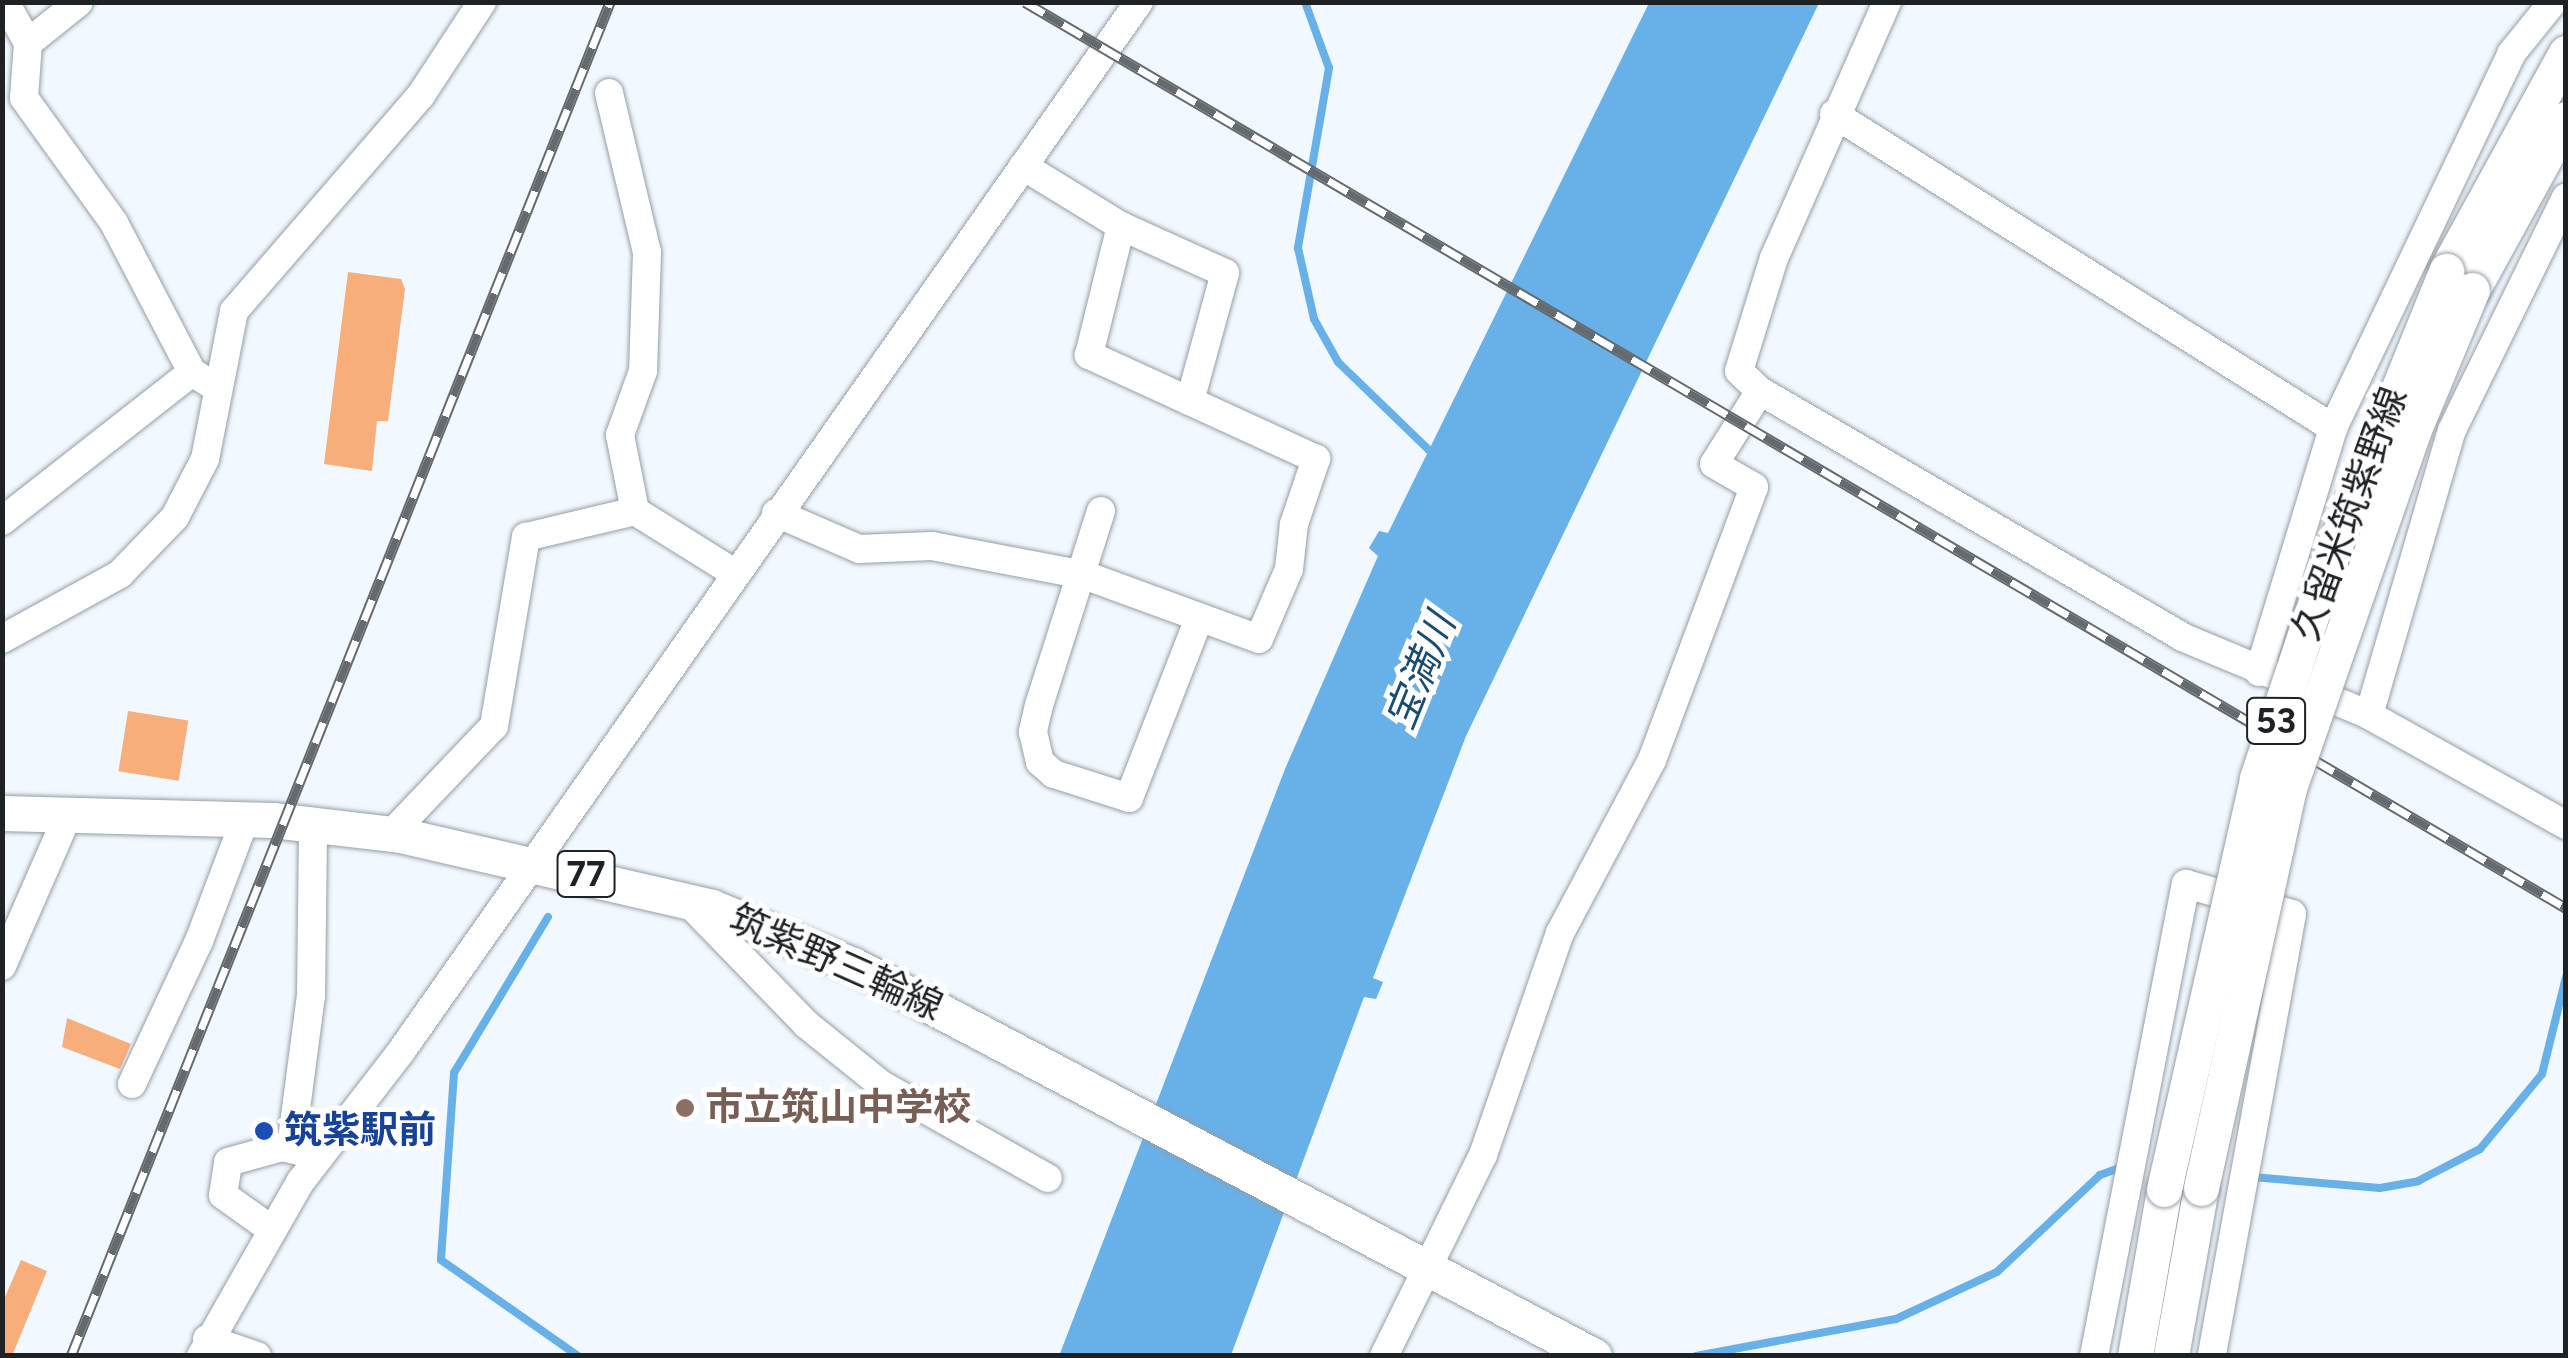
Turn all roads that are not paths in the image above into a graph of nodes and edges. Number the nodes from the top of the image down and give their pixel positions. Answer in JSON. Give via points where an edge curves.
{"nodes":[{"id":1,"x":5,"y":2,"type":"edge"},
{"id":2,"x":79,"y":2,"type":"edge"},
{"id":3,"x":482,"y":2,"type":"edge"},
{"id":4,"x":1139,"y":2,"type":"edge"},
{"id":5,"x":1887,"y":2,"type":"edge"},
{"id":6,"x":2553,"y":2,"type":"edge"},
{"id":7,"x":28,"y":44,"type":"junction"},
{"id":8,"x":2566,"y":53,"type":"edge"},
{"id":9,"x":609,"y":93,"type":"dead end"},
{"id":10,"x":1834,"y":114,"type":"junction"},
{"id":11,"x":2566,"y":119,"type":"edge"},
{"id":12,"x":1024,"y":166,"type":"junction"},
{"id":13,"x":2566,"y":198,"type":"edge"},
{"id":14,"x":1121,"y":226,"type":"junction"},
{"id":15,"x":2459,"y":280,"type":"junction"},
{"id":16,"x":192,"y":372,"type":"junction"},
{"id":17,"x":217,"y":388,"type":"junction"},
{"id":18,"x":1760,"y":391,"type":"junction"},
{"id":19,"x":1190,"y":401,"type":"junction"},
{"id":20,"x":2333,"y":428,"type":"junction"},
{"id":21,"x":1102,"y":511,"type":"dead end"},
{"id":22,"x":635,"y":512,"type":"junction"},
{"id":23,"x":776,"y":513,"type":"junction"},
{"id":24,"x":2,"y":521,"type":"edge"},
{"id":25,"x":725,"y":567,"type":"dead end"},
{"id":26,"x":1084,"y":574,"type":"junction"},
{"id":27,"x":1199,"y":618,"type":"junction"},
{"id":28,"x":2,"y":639,"type":"edge"},
{"id":29,"x":2259,"y":672,"type":"junction"},
{"id":30,"x":2369,"y":715,"type":"junction"},
{"id":31,"x":69,"y":813,"type":"junction"},
{"id":32,"x":2,"y":814,"type":"edge"},
{"id":33,"x":245,"y":818,"type":"junction"},
{"id":34,"x":313,"y":824,"type":"junction"},
{"id":35,"x":2566,"y":825,"type":"edge"},
{"id":36,"x":391,"y":834,"type":"junction"},
{"id":37,"x":532,"y":862,"type":"junction"},
{"id":38,"x":685,"y":899,"type":"junction"},
{"id":39,"x":2,"y":966,"type":"edge"},
{"id":40,"x":132,"y":1084,"type":"dead end"},
{"id":41,"x":291,"y":1147,"type":"junction"},
{"id":42,"x":320,"y":1156,"type":"junction"},
{"id":43,"x":1048,"y":1178,"type":"dead end"},
{"id":44,"x":272,"y":1230,"type":"junction"},
{"id":45,"x":1430,"y":1272,"type":"junction"},
{"id":46,"x":204,"y":1347,"type":"edge"},
{"id":47,"x":257,"y":1356,"type":"edge"},
{"id":48,"x":1384,"y":1356,"type":"edge"},
{"id":49,"x":1594,"y":1356,"type":"edge"},
{"id":50,"x":2094,"y":1356,"type":"edge"},
{"id":51,"x":2135,"y":1356,"type":"edge"},
{"id":52,"x":2171,"y":1356,"type":"edge"},
{"id":53,"x":2212,"y":1356,"type":"edge"}],
"edges":[{"from":1,"to":7,"type":"street"},
{"from":2,"to":7,"type":"street"},
{"from":3,"to":17,"type":"street","via":[[421,94],[234,311]]},
{"from":4,"to":12,"type":"street"},
{"from":5,"to":10,"type":"street"},
{"from":6,"to":20,"type":"street","via":[[2511,54]]},
{"from":7,"to":16,"type":"street","via":[[24,98],[114,224]]},
{"from":8,"to":15,"type":"main road","name":"久留米筑紫野線","number":"53"},
{"from":9,"to":22,"type":"street","via":[[647,252],[643,371],[620,435]]},
{"from":10,"to":18,"type":"street","via":[[1774,258],[1739,371]]},
{"from":10,"to":20,"type":"street"},
{"from":11,"to":15,"type":"main road","name":"久留米筑紫野線","number":"53"},
{"from":12,"to":14,"type":"street"},
{"from":12,"to":23,"type":"street"},
{"from":13,"to":30,"type":"street","via":[[2452,430]]},
{"from":14,"to":19,"type":"street","via":[[1088,355]]},
{"from":14,"to":19,"type":"street","via":[[1225,273]]},
{"from":15,"to":51,"type":"main road","name":"久留米筑紫野線","number":"53","bridge":true,"via":[[2335,545],[2258,778],[2164,1189]]},
{"from":15,"to":52,"type":"main road","name":"久留米筑紫野線","number":"53","bridge":true,"via":[[2288,791]]},
{"from":16,"to":17,"type":"street"},
{"from":16,"to":24,"type":"street"},
{"from":17,"to":28,"type":"street","via":[[205,459],[174,516],[120,574]]},
{"from":18,"to":29,"type":"street","via":[[2182,637]]},
{"from":18,"to":45,"type":"street","via":[[1714,464],[1754,488],[1744,523],[1652,760],[1560,933],[1483,1155]]},
{"from":19,"to":27,"type":"street","via":[[1316,458],[1294,524],[1289,569],[1260,639]]},
{"from":20,"to":29,"type":"street"},
{"from":21,"to":26,"type":"street"},
{"from":22,"to":25,"type":"street"},
{"from":22,"to":36,"type":"street","via":[[526,538],[494,726]]},
{"from":23,"to":26,"type":"street","via":[[859,549],[932,546]]},
{"from":23,"to":37,"type":"street"},
{"from":26,"to":27,"type":"street"},
{"from":26,"to":27,"type":"street","via":[[1033,732],[1040,762],[1054,774],[1129,798]]},
{"from":29,"to":30,"type":"street"},
{"from":30,"to":35,"type":"street"},
{"from":31,"to":32,"type":"main road","name":"筑紫野三輪線","number":"77"},
{"from":31,"to":33,"type":"main road","name":"筑紫野三輪線","number":"77"},
{"from":31,"to":39,"type":"street"},
{"from":33,"to":34,"type":"main road","name":"筑紫野三輪線","number":"77"},
{"from":33,"to":40,"type":"street","via":[[199,941]]},
{"from":34,"to":36,"type":"main road","name":"筑紫野三輪線","number":"77"},
{"from":34,"to":41,"type":"street","via":[[311,996]]},
{"from":36,"to":37,"type":"main road","name":"筑紫野三輪線","number":"77"},
{"from":37,"to":38,"type":"main road","name":"筑紫野三輪線","number":"77"},
{"from":37,"to":42,"type":"street"},
{"from":38,"to":43,"type":"street","via":[[806,1024],[882,1084]]},
{"from":38,"to":45,"type":"main road","name":"筑紫野三輪線","number":"77","via":[[853,965]]},
{"from":41,"to":42,"type":"street"},
{"from":41,"to":44,"type":"street","via":[[240,1156],[222,1175],[230,1206]]},
{"from":42,"to":44,"type":"street"},
{"from":44,"to":46,"type":"street"},
{"from":45,"to":48,"type":"street"},
{"from":45,"to":49,"type":"main road","name":"筑紫野三輪線","number":"77"},
{"from":46,"to":47,"type":"street"},
{"from":50,"to":53,"type":"street","via":[[2186,884],[2292,914]]}]}
